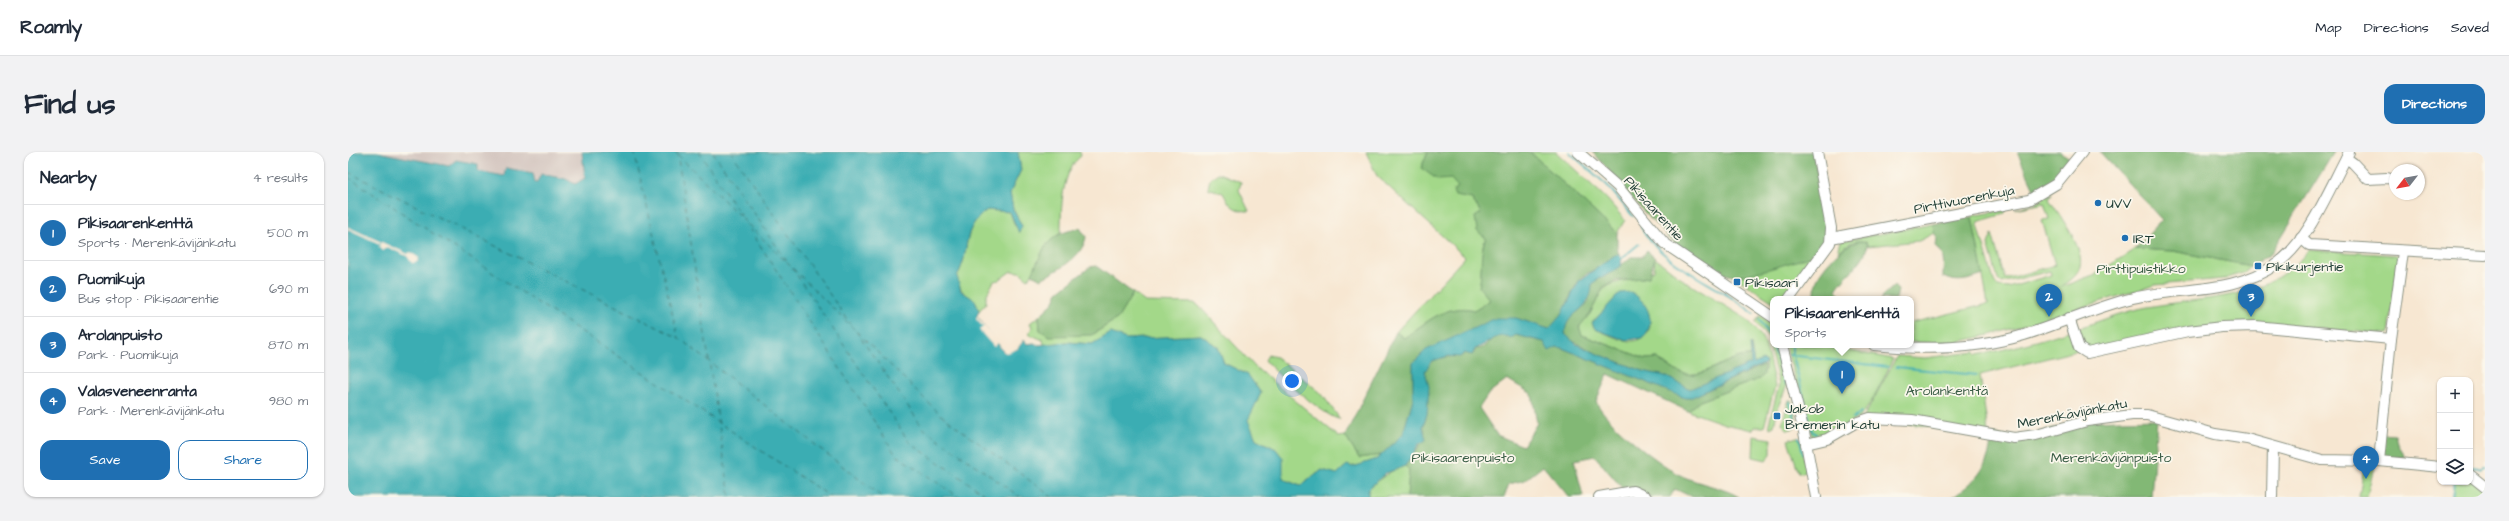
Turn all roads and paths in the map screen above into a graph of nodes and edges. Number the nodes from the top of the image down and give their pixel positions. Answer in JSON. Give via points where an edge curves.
{"nodes":[{"id":1,"x":1578,"y":152,"type":"edge"},
{"id":2,"x":1817,"y":152,"type":"edge"},
{"id":3,"x":2082,"y":152,"type":"edge"},
{"id":4,"x":2347,"y":155,"type":"edge"},
{"id":5,"x":2389,"y":178,"type":"edge"},
{"id":6,"x":1831,"y":238,"type":"junction"},
{"id":7,"x":2301,"y":238,"type":"junction"},
{"id":8,"x":2403,"y":252,"type":"junction"},
{"id":9,"x":2485,"y":255,"type":"edge"},
{"id":10,"x":1791,"y":296,"type":"edge"},
{"id":11,"x":1770,"y":315,"type":"edge"},
{"id":12,"x":2069,"y":318,"type":"junction"},
{"id":13,"x":2391,"y":339,"type":"junction"},
{"id":14,"x":1783,"y":348,"type":"edge"},
{"id":15,"x":1914,"y":348,"type":"edge"},
{"id":16,"x":1806,"y":444,"type":"junction"},
{"id":17,"x":2273,"y":447,"type":"junction"},
{"id":18,"x":2379,"y":461,"type":"junction"},
{"id":19,"x":2437,"y":467,"type":"edge"},
{"id":20,"x":2473,"y":477,"type":"edge"},
{"id":21,"x":2485,"y":487,"type":"edge"},
{"id":22,"x":1599,"y":497,"type":"edge"},
{"id":23,"x":1646,"y":497,"type":"edge"},
{"id":24,"x":1816,"y":497,"type":"edge"},
{"id":25,"x":2272,"y":497,"type":"edge"}],
"edges":[{"from":1,"to":11,"type":"street","name":"Pikisaarentie","via":[[1618,187],[1664,243]]},
{"from":2,"to":6,"type":"street"},
{"from":3,"to":6,"type":"street","name":"Pirttivuorenkuja","via":[[2056,184],[2029,200]]},
{"from":4,"to":5,"type":"street","via":[[2368,179]]},
{"from":4,"to":7,"type":"street"},
{"from":6,"to":10,"type":"street","via":[[1823,256]]},
{"from":7,"to":8,"type":"street","via":[[2309,245]]},
{"from":7,"to":12,"type":"street","via":[[2280,262],[2256,277],[2232,284],[2132,298]]},
{"from":8,"to":9,"type":"street"},
{"from":8,"to":13,"type":"street"},
{"from":12,"to":13,"type":"street","via":[[2079,348],[2087,353],[2188,331],[2222,327],[2255,326]]},
{"from":12,"to":15,"type":"street","via":[[2024,335],[1983,344]]},
{"from":13,"to":18,"type":"street"},
{"from":14,"to":16,"type":"street"},
{"from":16,"to":17,"type":"street","name":"Merenkävijänkatu","via":[[1827,439],[1855,423],[1870,418],[1912,420],[2014,438],[2036,435],[2087,421],[2132,415],[2147,416]]},
{"from":16,"to":24,"type":"street"},
{"from":17,"to":18,"type":"street","name":"Merenkävijänkatu","via":[[2322,460]]},
{"from":17,"to":25,"type":"street"},
{"from":18,"to":19,"type":"street","name":"Merenkävijänkatu"},
{"from":20,"to":21,"type":"street"},
{"from":22,"to":23,"type":"street","via":[[1633,491]]}]}
